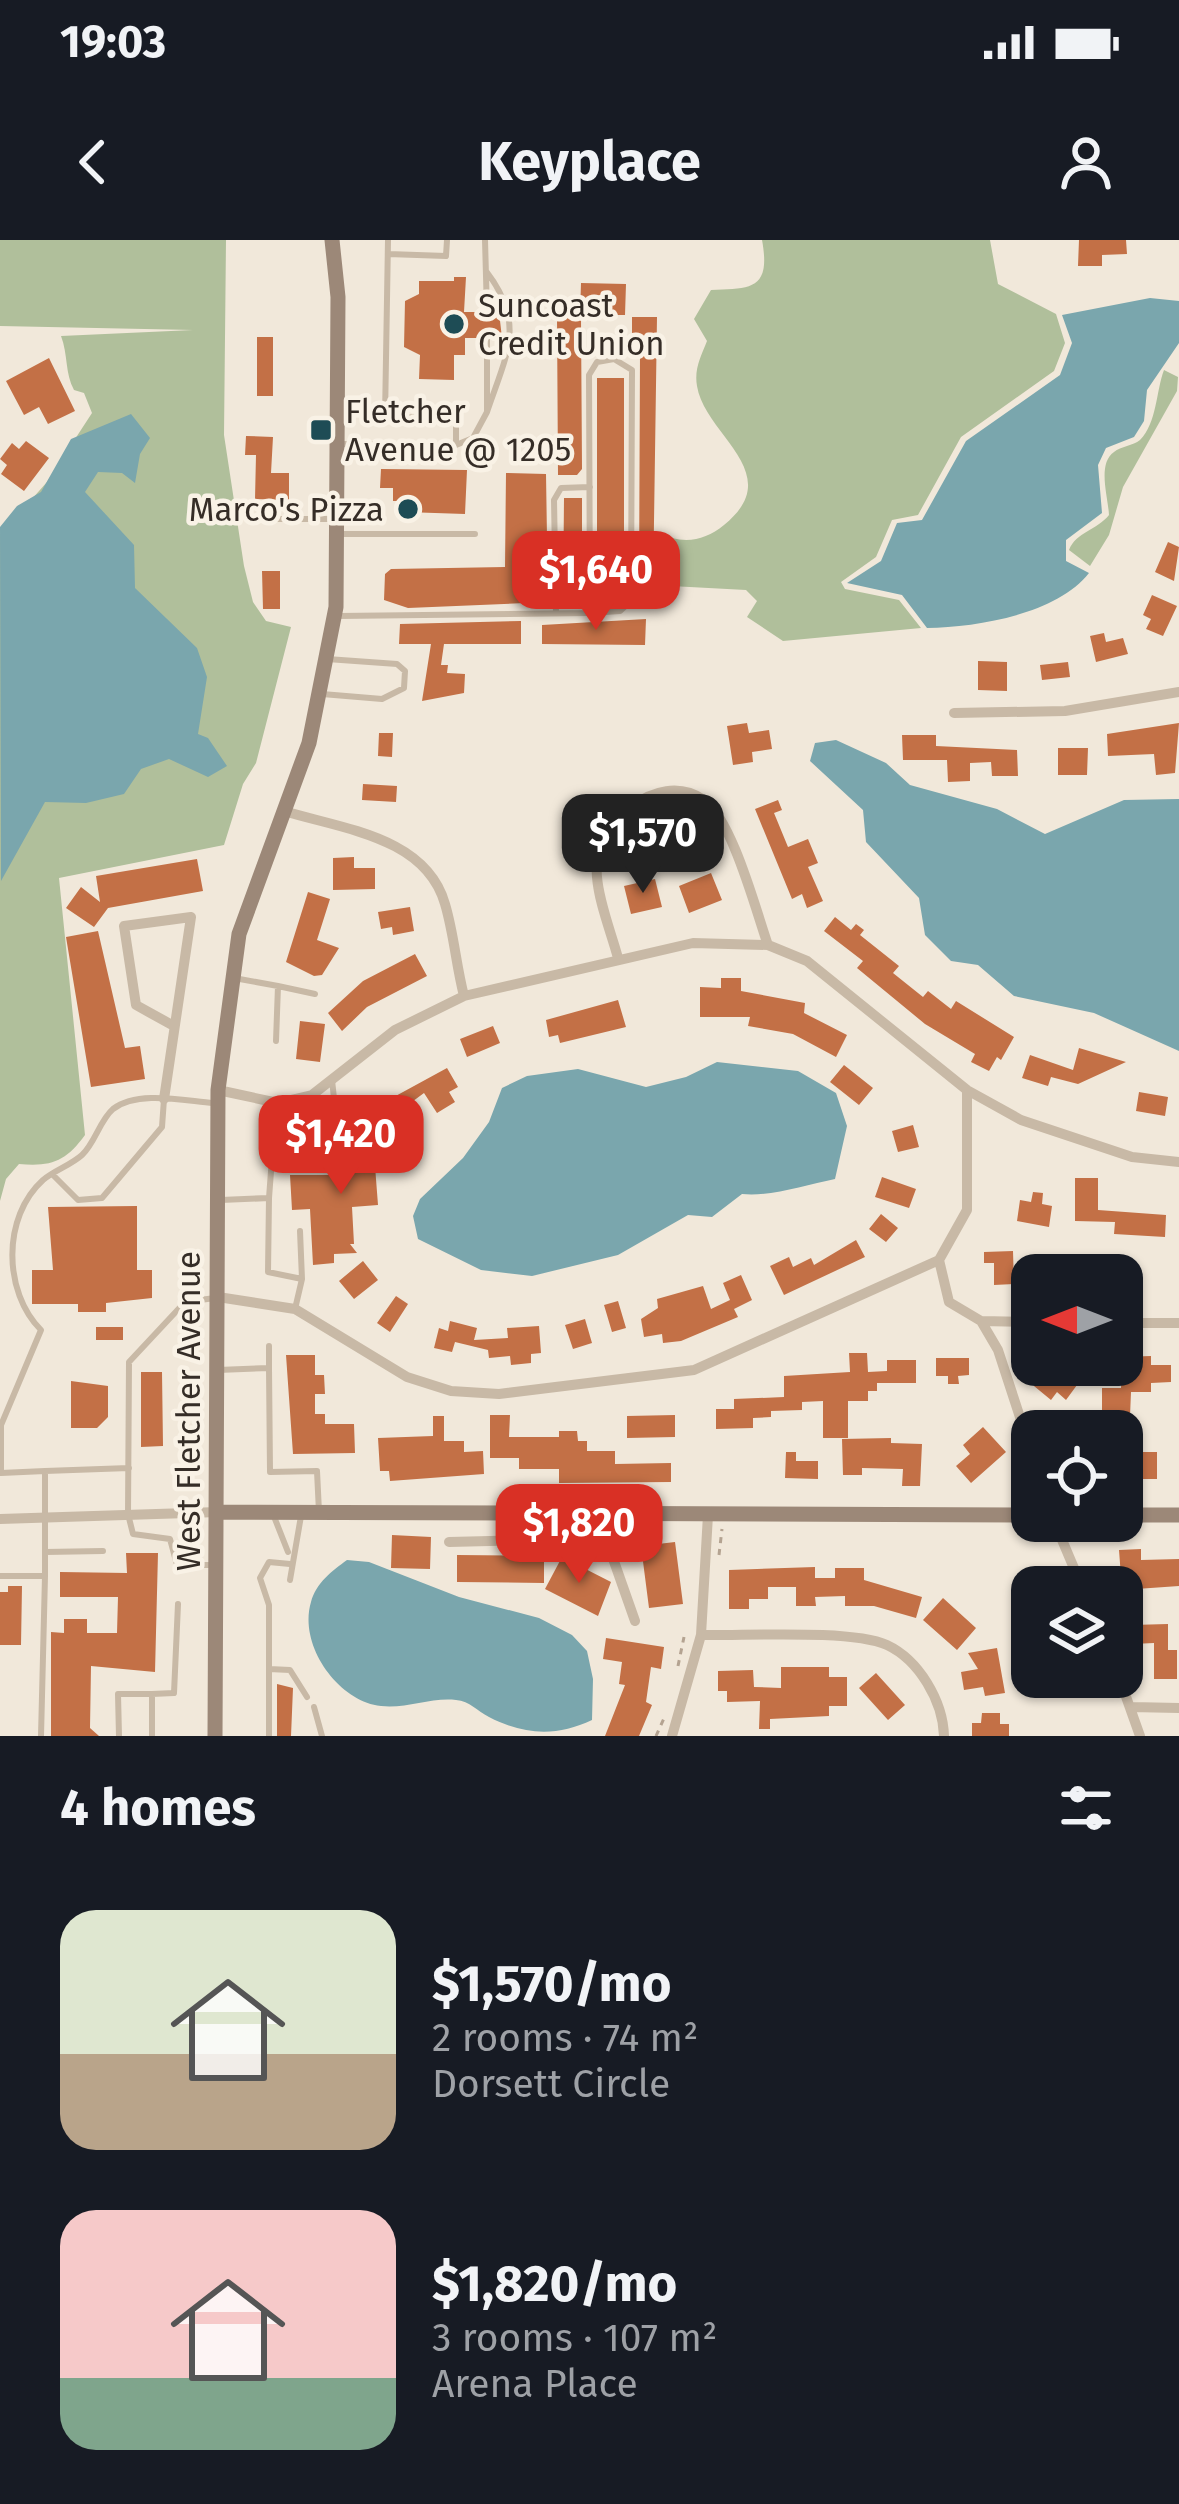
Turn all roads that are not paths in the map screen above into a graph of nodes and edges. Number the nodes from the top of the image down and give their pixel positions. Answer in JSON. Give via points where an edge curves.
{"nodes":[{"id":1,"x":332,"y":240,"type":"edge"},
{"id":2,"x":388,"y":240,"type":"edge"},
{"id":3,"x":447,"y":240,"type":"edge"},
{"id":4,"x":485,"y":240,"type":"edge"},
{"id":5,"x":388,"y":254,"type":"junction"},
{"id":6,"x":486,"y":271,"type":"junction"},
{"id":7,"x":487,"y":312,"type":"dead end"},
{"id":8,"x":487,"y":338,"type":"dead end"},
{"id":9,"x":487,"y":412,"type":"junction"},
{"id":10,"x":337,"y":444,"type":"junction"},
{"id":11,"x":456,"y":445,"type":"junction"},
{"id":12,"x":590,"y":488,"type":"junction"},
{"id":13,"x":252,"y":519,"type":"dead end"},
{"id":14,"x":337,"y":526,"type":"junction"},
{"id":15,"x":476,"y":534,"type":"dead end"},
{"id":16,"x":556,"y":614,"type":"junction"},
{"id":17,"x":590,"y":614,"type":"junction"},
{"id":18,"x":335,"y":616,"type":"junction"},
{"id":19,"x":328,"y":659,"type":"junction"},
{"id":20,"x":1179,"y":692,"type":"edge"},
{"id":21,"x":321,"y":694,"type":"junction"},
{"id":22,"x":954,"y":713,"type":"dead end"},
{"id":23,"x":284,"y":811,"type":"junction"},
{"id":24,"x":768,"y":945,"type":"junction"},
{"id":25,"x":618,"y":958,"type":"junction"},
{"id":26,"x":231,"y":977,"type":"junction"},
{"id":27,"x":278,"y":986,"type":"junction"},
{"id":28,"x":315,"y":994,"type":"dead end"},
{"id":29,"x":464,"y":996,"type":"junction"},
{"id":30,"x":172,"y":1024,"type":"junction"},
{"id":31,"x":276,"y":1041,"type":"dead end"},
{"id":32,"x":332,"y":1080,"type":"junction"},
{"id":33,"x":967,"y":1090,"type":"junction"},
{"id":34,"x":217,"y":1097,"type":"junction"},
{"id":35,"x":164,"y":1099,"type":"junction"},
{"id":36,"x":1179,"y":1162,"type":"edge"},
{"id":37,"x":52,"y":1174,"type":"junction"},
{"id":38,"x":269,"y":1198,"type":"junction"},
{"id":39,"x":218,"y":1200,"type":"junction"},
{"id":40,"x":301,"y":1231,"type":"dead end"},
{"id":41,"x":939,"y":1260,"type":"junction"},
{"id":42,"x":302,"y":1279,"type":"junction"},
{"id":43,"x":218,"y":1298,"type":"junction"},
{"id":44,"x":295,"y":1309,"type":"junction"},
{"id":45,"x":981,"y":1322,"type":"junction"},
{"id":46,"x":1011,"y":1322,"type":"edge"},
{"id":47,"x":1143,"y":1323,"type":"edge"},
{"id":48,"x":1179,"y":1323,"type":"edge"},
{"id":49,"x":269,"y":1346,"type":"dead end"},
{"id":50,"x":269,"y":1368,"type":"junction"},
{"id":51,"x":218,"y":1370,"type":"junction"},
{"id":52,"x":1018,"y":1410,"type":"edge"},
{"id":53,"x":128,"y":1468,"type":"junction"},
{"id":54,"x":45,"y":1472,"type":"junction"},
{"id":55,"x":219,"y":1512,"type":"junction"},
{"id":56,"x":272,"y":1512,"type":"junction"},
{"id":57,"x":310,"y":1512,"type":"junction"},
{"id":58,"x":128,"y":1514,"type":"junction"},
{"id":59,"x":614,"y":1514,"type":"junction"},
{"id":60,"x":708,"y":1515,"type":"junction"},
{"id":61,"x":1011,"y":1515,"type":"edge"},
{"id":62,"x":1143,"y":1515,"type":"edge"},
{"id":63,"x":1179,"y":1515,"type":"edge"},
{"id":64,"x":0,"y":1519,"type":"edge"},
{"id":65,"x":45,"y":1519,"type":"junction"},
{"id":66,"x":449,"y":1542,"type":"dead end"},
{"id":67,"x":610,"y":1550,"type":"junction"},
{"id":68,"x":103,"y":1551,"type":"dead end"},
{"id":69,"x":45,"y":1552,"type":"junction"},
{"id":70,"x":290,"y":1559,"type":"junction"},
{"id":71,"x":218,"y":1565,"type":"junction"},
{"id":72,"x":0,"y":1576,"type":"edge"},
{"id":73,"x":45,"y":1576,"type":"junction"},
{"id":74,"x":290,"y":1580,"type":"dead end"},
{"id":75,"x":178,"y":1604,"type":"dead end"},
{"id":76,"x":634,"y":1621,"type":"dead end"},
{"id":77,"x":701,"y":1635,"type":"junction"},
{"id":78,"x":269,"y":1670,"type":"junction"},
{"id":79,"x":152,"y":1694,"type":"junction"},
{"id":80,"x":307,"y":1697,"type":"dead end"},
{"id":81,"x":1127,"y":1698,"type":"edge"},
{"id":82,"x":314,"y":1707,"type":"dead end"},
{"id":83,"x":1131,"y":1707,"type":"junction"},
{"id":84,"x":1179,"y":1708,"type":"edge"},
{"id":85,"x":41,"y":1736,"type":"edge"},
{"id":86,"x":119,"y":1736,"type":"edge"},
{"id":87,"x":152,"y":1736,"type":"edge"},
{"id":88,"x":216,"y":1736,"type":"edge"},
{"id":89,"x":269,"y":1736,"type":"edge"},
{"id":90,"x":322,"y":1736,"type":"edge"},
{"id":91,"x":672,"y":1736,"type":"edge"},
{"id":92,"x":944,"y":1736,"type":"edge"},
{"id":93,"x":1140,"y":1736,"type":"edge"}],
"edges":[{"from":1,"to":10,"type":"main road","name":"West Fletcher Avenue"},
{"from":2,"to":5,"type":"lane"},
{"from":3,"to":5,"type":"lane","via":[[446,256]]},
{"from":4,"to":6,"type":"lane"},
{"from":5,"to":11,"type":"lane","via":[[386,417],[456,418]]},
{"from":6,"to":7,"type":"lane"},
{"from":6,"to":9,"type":"lane","via":[[510,307],[510,345]]},
{"from":8,"to":9,"type":"lane"},
{"from":9,"to":11,"type":"lane","via":[[473,438]]},
{"from":10,"to":11,"type":"lane"},
{"from":10,"to":14,"type":"main road","name":"West Fletcher Avenue"},
{"from":12,"to":16,"type":"lane","via":[[561,488],[554,500]]},
{"from":12,"to":17,"type":"lane"},
{"from":12,"to":17,"type":"lane","via":[[590,366],[614,359],[632,370],[631,601]]},
{"from":13,"to":14,"type":"lane"},
{"from":14,"to":15,"type":"lane"},
{"from":14,"to":18,"type":"main road","name":"West Fletcher Avenue"},
{"from":16,"to":17,"type":"lane"},
{"from":16,"to":18,"type":"lane"},
{"from":18,"to":19,"type":"main road","name":"West Fletcher Avenue"},
{"from":19,"to":21,"type":"main road","name":"West Fletcher Avenue"},
{"from":19,"to":21,"type":"lane","via":[[397,664],[404,688],[382,699]]},
{"from":20,"to":22,"type":"street","via":[[1065,711]]},
{"from":21,"to":23,"type":"main road","name":"West Fletcher Avenue"},
{"from":23,"to":26,"type":"main road","name":"West Fletcher Avenue"},
{"from":23,"to":29,"type":"street","via":[[390,843],[428,865],[445,904]]},
{"from":24,"to":25,"type":"street","via":[[693,943]]},
{"from":24,"to":25,"type":"street","via":[[723,826],[705,801],[682,792],[650,795],[603,839],[596,874]]},
{"from":24,"to":33,"type":"street","via":[[807,961]]},
{"from":25,"to":29,"type":"street"},
{"from":26,"to":27,"type":"lane"},
{"from":26,"to":34,"type":"main road","name":"West Fletcher Avenue"},
{"from":27,"to":28,"type":"lane"},
{"from":27,"to":31,"type":"lane"},
{"from":29,"to":32,"type":"street","via":[[395,1030]]},
{"from":30,"to":30,"type":"street","via":[[177,988],[191,916],[124,926],[136,1005]]},
{"from":30,"to":35,"type":"street"},
{"from":32,"to":34,"type":"street","via":[[278,1103]]},
{"from":32,"to":38,"type":"lane","via":[[340,1153],[272,1158]]},
{"from":33,"to":36,"type":"street","via":[[1084,1144]]},
{"from":33,"to":41,"type":"street","via":[[967,1210]]},
{"from":34,"to":35,"type":"lane"},
{"from":34,"to":39,"type":"main road","name":"West Fletcher Avenue"},
{"from":35,"to":37,"type":"lane","via":[[114,1109],[82,1155]]},
{"from":35,"to":37,"type":"lane","via":[[162,1126],[101,1198],[78,1200]]},
{"from":37,"to":54,"type":"lane","via":[[28,1197],[18,1222],[13,1279],[41,1330],[1,1425],[1,1472]]},
{"from":38,"to":39,"type":"lane"},
{"from":38,"to":42,"type":"lane","via":[[268,1272]]},
{"from":39,"to":43,"type":"main road","name":"West Fletcher Avenue"},
{"from":40,"to":42,"type":"lane"},
{"from":41,"to":44,"type":"street","via":[[694,1370],[499,1394],[407,1377]]},
{"from":41,"to":45,"type":"street","via":[[949,1302]]},
{"from":42,"to":44,"type":"lane"},
{"from":43,"to":44,"type":"street"},
{"from":43,"to":51,"type":"main road","name":"West Fletcher Avenue"},
{"from":43,"to":53,"type":"lane","via":[[184,1302],[129,1362]]},
{"from":45,"to":46,"type":"street"},
{"from":45,"to":52,"type":"street"},
{"from":47,"to":48,"type":"street"},
{"from":49,"to":50,"type":"lane"},
{"from":50,"to":51,"type":"lane"},
{"from":50,"to":57,"type":"lane","via":[[270,1472],[317,1472]]},
{"from":51,"to":55,"type":"main road","name":"West Fletcher Avenue"},
{"from":53,"to":54,"type":"lane"},
{"from":53,"to":58,"type":"lane"},
{"from":54,"to":65,"type":"lane"},
{"from":55,"to":56,"type":"main road"},
{"from":55,"to":58,"type":"street"},
{"from":55,"to":71,"type":"main road","name":"West Fletcher Avenue"},
{"from":56,"to":57,"type":"main road"},
{"from":56,"to":70,"type":"lane"},
{"from":57,"to":59,"type":"main road"},
{"from":57,"to":70,"type":"lane"},
{"from":58,"to":65,"type":"street"},
{"from":58,"to":71,"type":"lane","via":[[133,1534],[170,1539],[177,1565]]},
{"from":59,"to":60,"type":"main road"},
{"from":59,"to":67,"type":"street"},
{"from":60,"to":61,"type":"main road"},
{"from":60,"to":77,"type":"street"},
{"from":62,"to":63,"type":"main road"},
{"from":64,"to":65,"type":"street"},
{"from":65,"to":69,"type":"lane"},
{"from":66,"to":67,"type":"street","via":[[574,1539]]},
{"from":67,"to":76,"type":"street"},
{"from":68,"to":69,"type":"lane"},
{"from":69,"to":73,"type":"lane"},
{"from":70,"to":74,"type":"lane"},
{"from":70,"to":78,"type":"lane","via":[[262,1568]]},
{"from":71,"to":88,"type":"main road","name":"West Fletcher Avenue"},
{"from":72,"to":73,"type":"lane"},
{"from":73,"to":85,"type":"lane"},
{"from":75,"to":79,"type":"lane","via":[[178,1681],[174,1694]]},
{"from":77,"to":91,"type":"street"},
{"from":77,"to":92,"type":"street","via":[[887,1645],[934,1695]]},
{"from":78,"to":80,"type":"lane","via":[[290,1666]]},
{"from":78,"to":89,"type":"lane"},
{"from":79,"to":86,"type":"lane","via":[[118,1694]]},
{"from":79,"to":87,"type":"lane"},
{"from":81,"to":83,"type":"street"},
{"from":82,"to":90,"type":"lane"},
{"from":83,"to":84,"type":"street"},
{"from":83,"to":93,"type":"street"}]}
